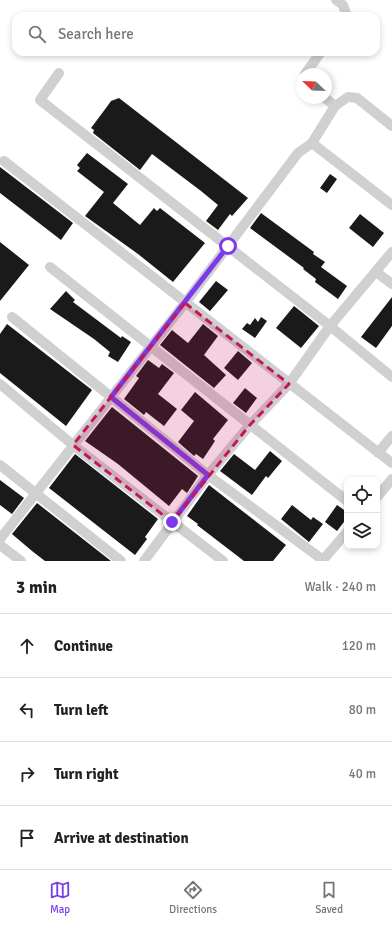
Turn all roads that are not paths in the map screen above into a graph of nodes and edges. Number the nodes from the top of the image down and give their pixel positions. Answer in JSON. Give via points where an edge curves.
{"nodes":[{"id":1,"x":336,"y":0,"type":"edge"},
{"id":2,"x":345,"y":12,"type":"edge"},
{"id":3,"x":318,"y":56,"type":"edge"},
{"id":4,"x":309,"y":68,"type":"edge"},
{"id":5,"x":59,"y":73,"type":"dead end"},
{"id":6,"x":332,"y":104,"type":"edge"},
{"id":7,"x":335,"y":106,"type":"junction"},
{"id":8,"x":392,"y":126,"type":"edge"},
{"id":9,"x":312,"y":143,"type":"junction"},
{"id":10,"x":4,"y":161,"type":"dead end"},
{"id":11,"x":392,"y":205,"type":"edge"},
{"id":12,"x":228,"y":246,"type":"junction"},
{"id":13,"x":392,"y":252,"type":"edge"},
{"id":14,"x":50,"y":267,"type":"dead end"},
{"id":15,"x":376,"y":272,"type":"junction"},
{"id":16,"x":392,"y":284,"type":"edge"},
{"id":17,"x":185,"y":303,"type":"junction"},
{"id":18,"x":12,"y":317,"type":"dead end"},
{"id":19,"x":330,"y":326,"type":"junction"},
{"id":20,"x":150,"y":346,"type":"junction"},
{"id":21,"x":392,"y":377,"type":"edge"},
{"id":22,"x":0,"y":384,"type":"edge"},
{"id":23,"x":289,"y":384,"type":"junction"},
{"id":24,"x":111,"y":397,"type":"junction"},
{"id":25,"x":249,"y":426,"type":"junction"},
{"id":26,"x":392,"y":436,"type":"edge"},
{"id":27,"x":73,"y":445,"type":"junction"},
{"id":28,"x":378,"y":454,"type":"junction"},
{"id":29,"x":392,"y":463,"type":"edge"},
{"id":30,"x":0,"y":465,"type":"edge"},
{"id":31,"x":208,"y":475,"type":"junction"},
{"id":32,"x":392,"y":479,"type":"edge"},
{"id":33,"x":36,"y":493,"type":"junction"},
{"id":34,"x":380,"y":493,"type":"edge"},
{"id":35,"x":344,"y":499,"type":"edge"},
{"id":36,"x":172,"y":522,"type":"junction"},
{"id":37,"x":344,"y":536,"type":"edge"},
{"id":38,"x":0,"y":539,"type":"edge"},
{"id":39,"x":0,"y":545,"type":"edge"},
{"id":40,"x":21,"y":561,"type":"edge"},
{"id":41,"x":121,"y":561,"type":"edge"},
{"id":42,"x":144,"y":561,"type":"edge"},
{"id":43,"x":222,"y":561,"type":"edge"},
{"id":44,"x":323,"y":561,"type":"edge"}],
"edges":[{"from":1,"to":2,"type":"street"},
{"from":3,"to":4,"type":"street"},
{"from":5,"to":12,"type":"street","via":[[40,100]]},
{"from":6,"to":7,"type":"street"},
{"from":7,"to":8,"type":"street","via":[[348,97],[357,98]]},
{"from":7,"to":9,"type":"street"},
{"from":9,"to":11,"type":"street"},
{"from":9,"to":12,"type":"street","via":[[298,153]]},
{"from":10,"to":17,"type":"street"},
{"from":12,"to":17,"type":"street"},
{"from":12,"to":19,"type":"street"},
{"from":13,"to":15,"type":"street"},
{"from":14,"to":20,"type":"street"},
{"from":15,"to":16,"type":"street"},
{"from":15,"to":19,"type":"street"},
{"from":17,"to":20,"type":"street"},
{"from":17,"to":23,"type":"street"},
{"from":18,"to":24,"type":"street"},
{"from":19,"to":21,"type":"street"},
{"from":19,"to":23,"type":"street"},
{"from":20,"to":24,"type":"street"},
{"from":20,"to":25,"type":"street"},
{"from":22,"to":27,"type":"street"},
{"from":23,"to":25,"type":"street"},
{"from":23,"to":28,"type":"street"},
{"from":24,"to":27,"type":"street"},
{"from":24,"to":31,"type":"street"},
{"from":25,"to":31,"type":"street"},
{"from":25,"to":35,"type":"street"},
{"from":26,"to":28,"type":"street"},
{"from":27,"to":33,"type":"street"},
{"from":27,"to":36,"type":"street"},
{"from":28,"to":29,"type":"street"},
{"from":30,"to":33,"type":"street"},
{"from":31,"to":36,"type":"street"},
{"from":31,"to":44,"type":"street"},
{"from":32,"to":34,"type":"street"},
{"from":33,"to":38,"type":"street"},
{"from":33,"to":41,"type":"street"},
{"from":36,"to":42,"type":"street"},
{"from":36,"to":43,"type":"street"},
{"from":37,"to":44,"type":"street"},
{"from":39,"to":40,"type":"street"}]}
